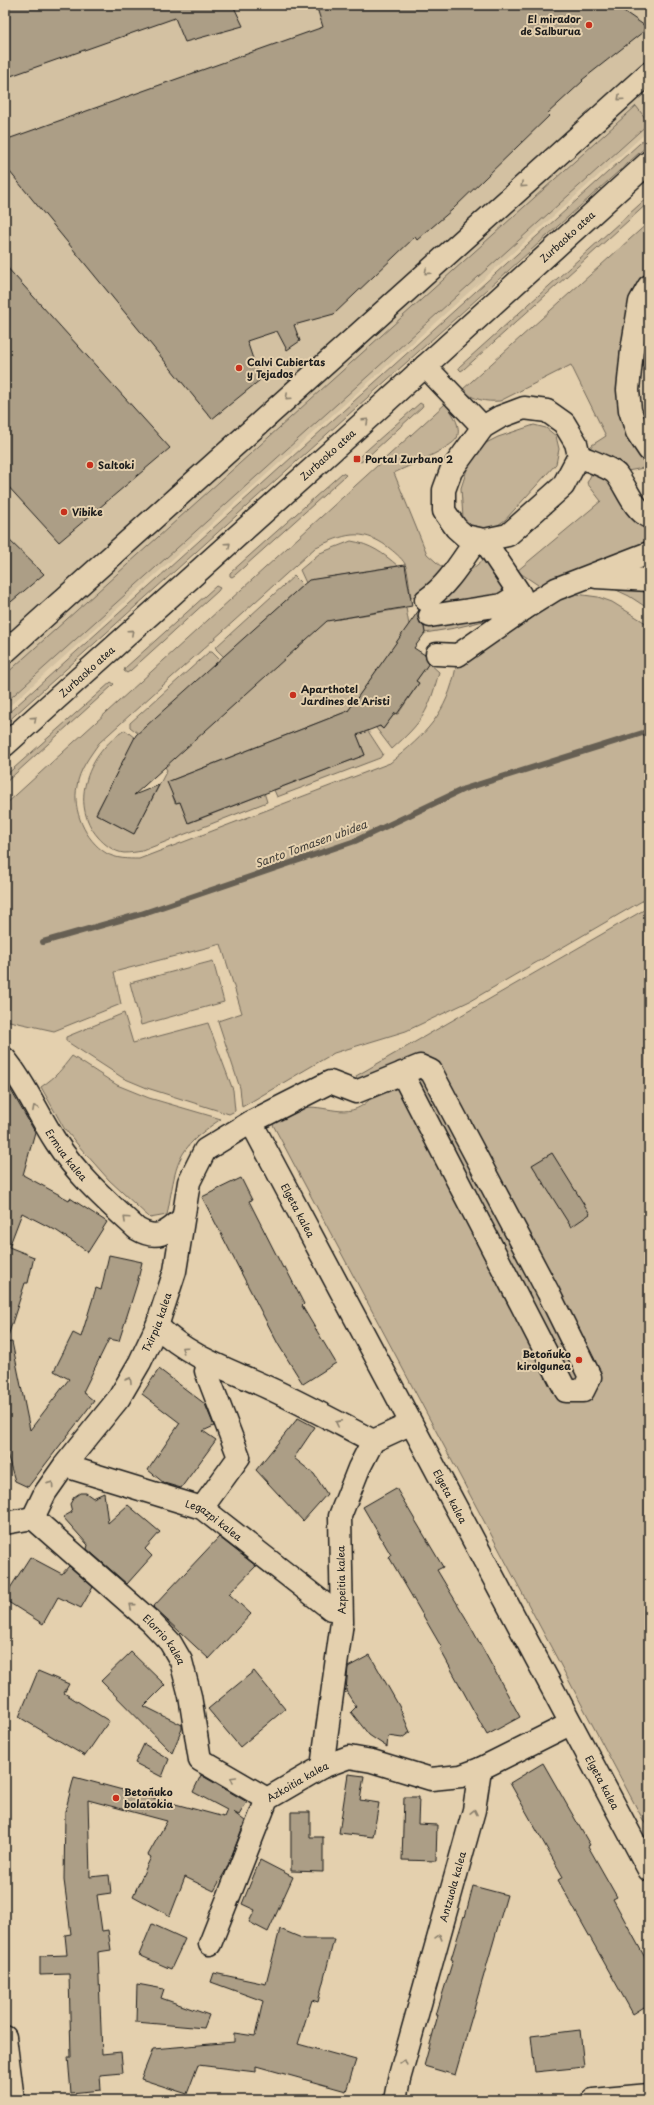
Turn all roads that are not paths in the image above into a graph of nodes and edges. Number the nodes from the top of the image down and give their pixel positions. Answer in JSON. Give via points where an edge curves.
{"nodes":[{"id":1,"x":649,"y":73,"type":"edge"},
{"id":2,"x":649,"y":162,"type":"edge"},
{"id":3,"x":649,"y":286,"type":"edge"},
{"id":4,"x":425,"y":366,"type":"junction"},
{"id":5,"x":483,"y":427,"type":"junction"},
{"id":6,"x":649,"y":450,"type":"edge"},
{"id":7,"x":579,"y":456,"type":"junction"},
{"id":8,"x":649,"y":516,"type":"edge"},
{"id":9,"x":481,"y":539,"type":"junction"},
{"id":10,"x":649,"y":553,"type":"edge"},
{"id":11,"x":589,"y":577,"type":"junction"},
{"id":12,"x":649,"y":580,"type":"edge"},
{"id":13,"x":522,"y":602,"type":"junction"},
{"id":14,"x":5,"y":652,"type":"edge"},
{"id":15,"x":437,"y":654,"type":"dead end"},
{"id":16,"x":5,"y":745,"type":"edge"},
{"id":17,"x":5,"y":1059,"type":"edge"},
{"id":18,"x":402,"y":1073,"type":"junction"},
{"id":19,"x":251,"y":1122,"type":"junction"},
{"id":20,"x":182,"y":1219,"type":"junction"},
{"id":21,"x":147,"y":1235,"type":"junction"},
{"id":22,"x":175,"y":1271,"type":"junction"},
{"id":23,"x":157,"y":1326,"type":"junction"},
{"id":24,"x":206,"y":1371,"type":"dead end"},
{"id":25,"x":410,"y":1424,"type":"junction"},
{"id":26,"x":373,"y":1440,"type":"junction"},
{"id":27,"x":75,"y":1469,"type":"dead end"},
{"id":28,"x":202,"y":1508,"type":"junction"},
{"id":29,"x":33,"y":1518,"type":"junction"},
{"id":30,"x":6,"y":1522,"type":"edge"},
{"id":31,"x":331,"y":1610,"type":"dead end"},
{"id":32,"x":570,"y":1724,"type":"junction"},
{"id":33,"x":322,"y":1767,"type":"junction"},
{"id":34,"x":480,"y":1769,"type":"junction"},
{"id":35,"x":267,"y":1799,"type":"junction"},
{"id":36,"x":649,"y":1870,"type":"edge"},
{"id":37,"x":210,"y":1944,"type":"dead end"},
{"id":38,"x":5,"y":2037,"type":"edge"},
{"id":39,"x":649,"y":2096,"type":"edge"},
{"id":40,"x":13,"y":2100,"type":"edge"},
{"id":41,"x":395,"y":2100,"type":"edge"},
{"id":42,"x":593,"y":2100,"type":"edge"}],
"edges":[{"from":1,"to":14,"type":"street","one_way":true},
{"from":2,"to":4,"type":"street","name":"Zurbaoko atea"},
{"from":3,"to":6,"type":"street","via":[[640,302],[628,390],[630,410],[637,432]]},
{"from":4,"to":5,"type":"street"},
{"from":16,"to":4,"type":"street","name":"Zurbaoko atea","one_way":true},
{"from":5,"to":7,"type":"street","via":[[524,408],[547,411],[564,423],[576,443]]},
{"from":5,"to":9,"type":"street","via":[[451,471],[444,490],[444,511],[456,528],[465,536]]},
{"from":7,"to":8,"type":"street","via":[[616,474],[630,496],[645,515]]},
{"from":7,"to":9,"type":"street","via":[[563,486],[534,513],[508,535]]},
{"from":9,"to":13,"type":"street"},
{"from":9,"to":13,"type":"street","via":[[436,593],[428,608]]},
{"from":10,"to":11,"type":"street"},
{"from":11,"to":12,"type":"street"},
{"from":11,"to":13,"type":"street"},
{"from":13,"to":15,"type":"street","via":[[458,655]]},
{"from":21,"to":17,"type":"street","name":"Ermua kalea","one_way":true,"via":[[124,1217],[68,1159]]},
{"from":18,"to":18,"type":"street","name":"Txirpia kalea","via":[[420,1066],[431,1071],[590,1377],[583,1391],[566,1391]]},
{"from":18,"to":19,"type":"street","name":"Txirpia kalea","via":[[356,1092],[330,1082]]},
{"from":19,"to":20,"type":"street","name":"Txirpia kalea","via":[[205,1150],[189,1182]]},
{"from":19,"to":25,"type":"street","name":"Elgeta kalea"},
{"from":20,"to":21,"type":"street","via":[[162,1235]]},
{"from":20,"to":22,"type":"street","name":"Txirpia kalea"},
{"from":21,"to":22,"type":"street","name":"Ermua kalea","via":[[165,1253]]},
{"from":22,"to":23,"type":"street","name":"Txirpia kalea"},
{"from":26,"to":23,"type":"street","one_way":true,"via":[[274,1390],[192,1354]]},
{"from":29,"to":23,"type":"street","name":"Txirpia kalea","one_way":true,"via":[[64,1466],[119,1398]]},
{"from":24,"to":28,"type":"street","via":[[240,1457]]},
{"from":25,"to":26,"type":"street"},
{"from":25,"to":32,"type":"street","name":"Elgeta kalea"},
{"from":26,"to":33,"type":"street","name":"Azpeitia kalea","via":[[340,1516],[342,1622]]},
{"from":27,"to":28,"type":"street","name":"Legazpi kalea"},
{"from":28,"to":31,"type":"street","name":"Legazpi kalea"},
{"from":29,"to":30,"type":"street"},
{"from":35,"to":29,"type":"street","name":"Elorrio kalea","one_way":true,"via":[[200,1760],[190,1696],[181,1661],[170,1642],[150,1621]]},
{"from":32,"to":34,"type":"street"},
{"from":32,"to":36,"type":"street","name":"Elgeta kalea"},
{"from":33,"to":34,"type":"street","name":"Azkoitia kalea","via":[[349,1757],[372,1761],[431,1779],[461,1776]]},
{"from":33,"to":35,"type":"street","name":"Azkoitia kalea"},
{"from":41,"to":34,"type":"street","name":"Antzuola kalea","one_way":true,"via":[[474,1810]]},
{"from":35,"to":37,"type":"street","name":"Azkoitia kalea"},
{"from":38,"to":40,"type":"street"},
{"from":39,"to":42,"type":"street"}]}
